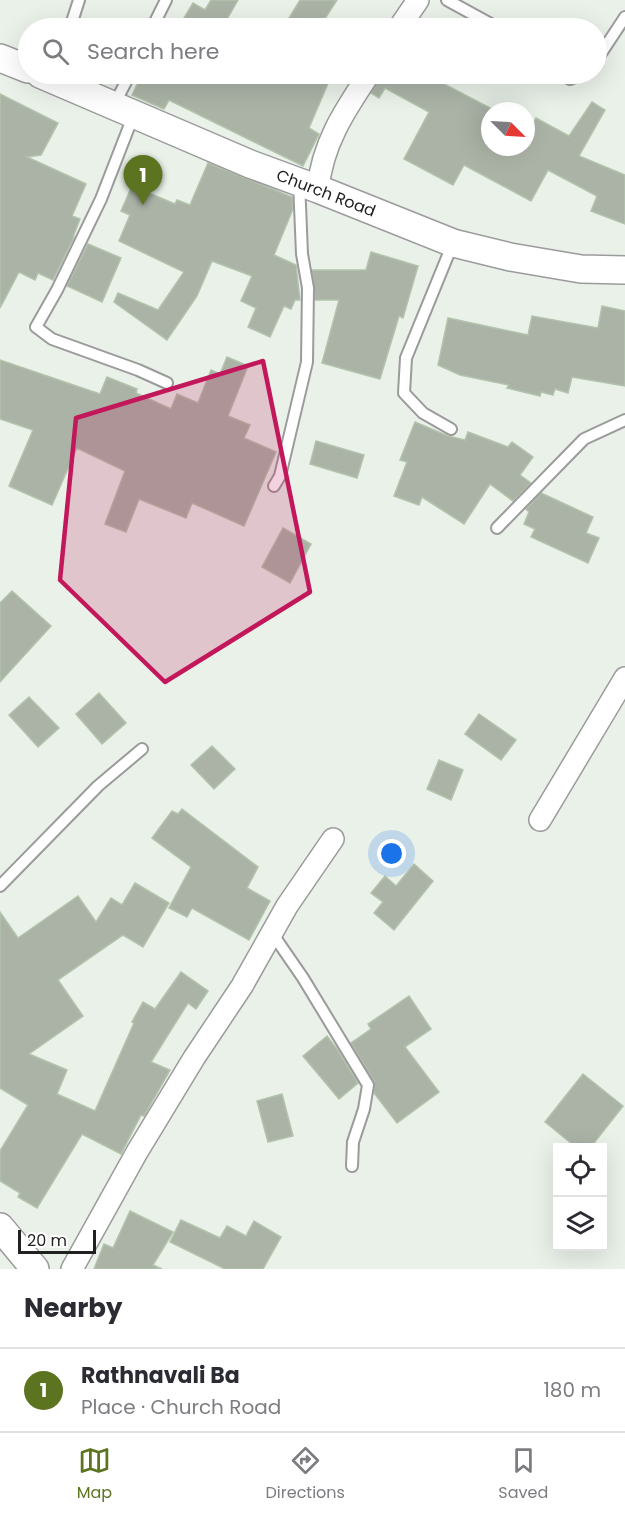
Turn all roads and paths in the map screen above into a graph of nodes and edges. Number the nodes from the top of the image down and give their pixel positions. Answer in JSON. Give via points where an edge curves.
{"nodes":[{"id":1,"x":79,"y":0,"type":"edge"},
{"id":2,"x":166,"y":0,"type":"edge"},
{"id":3,"x":418,"y":0,"type":"edge"},
{"id":4,"x":447,"y":0,"type":"edge"},
{"id":5,"x":625,"y":16,"type":"edge"},
{"id":6,"x":73,"y":18,"type":"edge"},
{"id":7,"x":157,"y":18,"type":"edge"},
{"id":8,"x":406,"y":18,"type":"edge"},
{"id":9,"x":480,"y":18,"type":"edge"},
{"id":10,"x":607,"y":45,"type":"edge"},
{"id":11,"x":0,"y":58,"type":"edge"},
{"id":12,"x":18,"y":65,"type":"edge"},
{"id":13,"x":67,"y":84,"type":"edge"},
{"id":14,"x":128,"y":84,"type":"edge"},
{"id":15,"x":362,"y":84,"type":"edge"},
{"id":16,"x":124,"y":109,"type":"junction"},
{"id":17,"x":308,"y":185,"type":"junction"},
{"id":18,"x":453,"y":243,"type":"junction"},
{"id":19,"x":625,"y":270,"type":"edge"},
{"id":20,"x":167,"y":383,"type":"dead end"},
{"id":21,"x":625,"y":420,"type":"edge"},
{"id":22,"x":451,"y":429,"type":"dead end"},
{"id":23,"x":274,"y":486,"type":"dead end"},
{"id":24,"x":497,"y":528,"type":"dead end"},
{"id":25,"x":625,"y":678,"type":"edge"},
{"id":26,"x":142,"y":749,"type":"dead end"},
{"id":27,"x":540,"y":820,"type":"dead end"},
{"id":28,"x":333,"y":839,"type":"dead end"},
{"id":29,"x":0,"y":886,"type":"edge"},
{"id":30,"x":272,"y":933,"type":"junction"},
{"id":31,"x":352,"y":1166,"type":"dead end"},
{"id":32,"x":0,"y":1227,"type":"edge"},
{"id":33,"x":34,"y":1269,"type":"edge"},
{"id":34,"x":72,"y":1269,"type":"edge"}],
"edges":[{"from":1,"to":6,"type":"lane"},
{"from":2,"to":7,"type":"lane"},
{"from":3,"to":8,"type":"street"},
{"from":4,"to":9,"type":"lane"},
{"from":5,"to":10,"type":"lane"},
{"from":11,"to":12,"type":"street","name":"Church Road"},
{"from":13,"to":16,"type":"street","name":"Church Road"},
{"from":14,"to":16,"type":"lane"},
{"from":15,"to":17,"type":"street","via":[[343,112],[320,168]]},
{"from":16,"to":17,"type":"street","name":"Church Road"},
{"from":16,"to":20,"type":"lane","via":[[101,199],[36,327],[52,339]]},
{"from":17,"to":18,"type":"street","name":"Church Road"},
{"from":17,"to":23,"type":"lane","via":[[302,254],[308,288],[307,362],[280,476]]},
{"from":18,"to":19,"type":"street","name":"Church Road","via":[[510,257]]},
{"from":18,"to":22,"type":"lane","via":[[406,358],[404,393],[423,413]]},
{"from":21,"to":24,"type":"lane","via":[[584,439]]},
{"from":25,"to":27,"type":"street"},
{"from":26,"to":29,"type":"lane","via":[[98,786]]},
{"from":28,"to":30,"type":"street"},
{"from":30,"to":31,"type":"lane","via":[[368,1084],[353,1142]]},
{"from":30,"to":34,"type":"street","via":[[137,1152]]},
{"from":32,"to":33,"type":"street"}]}
